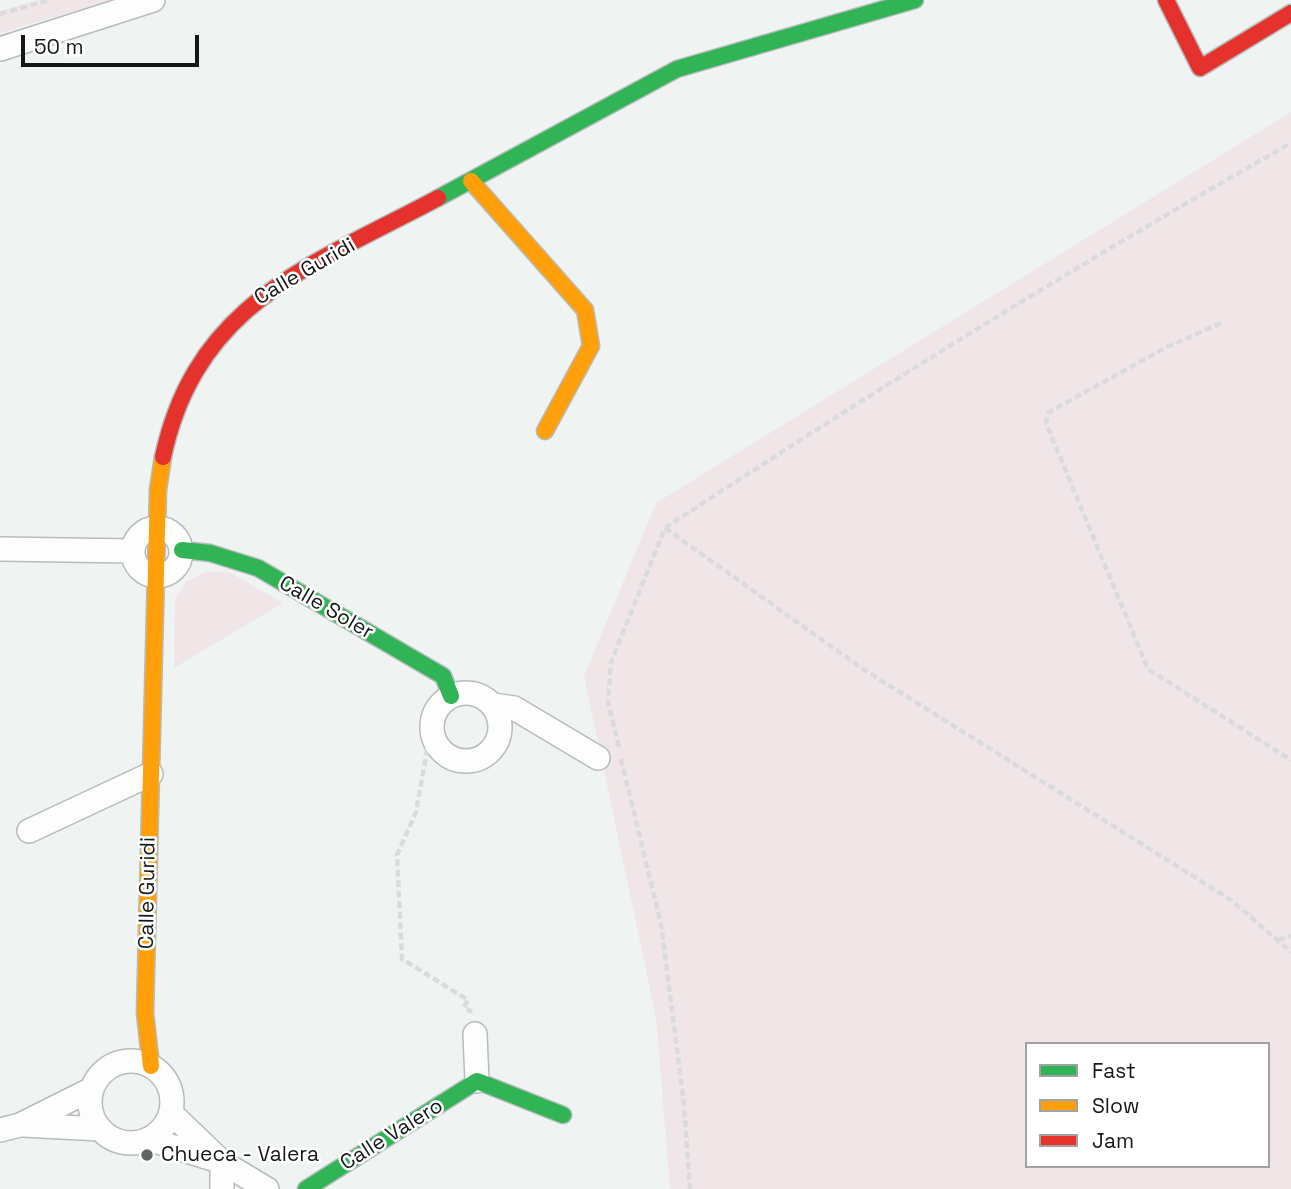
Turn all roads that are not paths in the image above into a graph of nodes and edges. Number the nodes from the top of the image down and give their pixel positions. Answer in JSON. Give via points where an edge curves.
{"nodes":[{"id":1,"x":153,"y":0,"type":"edge"},
{"id":2,"x":915,"y":0,"type":"edge"},
{"id":3,"x":1166,"y":0,"type":"edge"},
{"id":4,"x":1291,"y":13,"type":"edge"},
{"id":5,"x":0,"y":49,"type":"edge"},
{"id":6,"x":471,"y":181,"type":"junction"},
{"id":7,"x":545,"y":431,"type":"dead end"},
{"id":8,"x":159,"y":528,"type":"junction"},
{"id":9,"x":0,"y":549,"type":"edge"},
{"id":10,"x":182,"y":550,"type":"junction"},
{"id":11,"x":133,"y":551,"type":"junction"},
{"id":12,"x":158,"y":576,"type":"junction"},
{"id":13,"x":451,"y":696,"type":"junction"},
{"id":14,"x":493,"y":705,"type":"junction"},
{"id":15,"x":598,"y":758,"type":"dead end"},
{"id":16,"x":151,"y":774,"type":"junction"},
{"id":17,"x":29,"y":831,"type":"dead end"},
{"id":18,"x":145,"y":1013,"type":"junction"},
{"id":19,"x":475,"y":1034,"type":"road end"},
{"id":20,"x":116,"y":1064,"type":"junction"},
{"id":21,"x":151,"y":1066,"type":"junction"},
{"id":22,"x":477,"y":1081,"type":"junction"},
{"id":23,"x":92,"y":1089,"type":"junction"},
{"id":24,"x":171,"y":1112,"type":"junction"},
{"id":25,"x":563,"y":1115,"type":"dead end"},
{"id":26,"x":10,"y":1127,"type":"edge"},
{"id":27,"x":100,"y":1129,"type":"junction"},
{"id":28,"x":148,"y":1139,"type":"junction"},
{"id":29,"x":222,"y":1162,"type":"junction"},
{"id":30,"x":222,"y":1189,"type":"edge"},
{"id":31,"x":267,"y":1189,"type":"edge"},
{"id":32,"x":306,"y":1189,"type":"edge"}],
"edges":[{"from":1,"to":5,"type":"street"},
{"from":2,"to":6,"type":"street","name":"Calle Guridi","via":[[677,69]]},
{"from":3,"to":4,"type":"street","via":[[1200,68]]},
{"from":6,"to":7,"type":"street","via":[[586,310],[591,346]]},
{"from":6,"to":8,"type":"street","name":"Calle Guridi","via":[[277,284],[211,342],[176,402],[163,448]]},
{"from":8,"to":10,"type":"street","via":[[170,531]]},
{"from":8,"to":11,"type":"street","via":[[138,537]]},
{"from":8,"to":12,"type":"street","name":"Calle Guridi"},
{"from":9,"to":11,"type":"street"},
{"from":10,"to":12,"type":"street","via":[[176,568]]},
{"from":10,"to":13,"type":"street","name":"Calle Soler","via":[[210,553],[258,568],[443,676]]},
{"from":11,"to":12,"type":"street","via":[[141,569]]},
{"from":12,"to":16,"type":"street","name":"Calle Guridi"},
{"from":13,"to":14,"type":"street","via":[[477,694]]},
{"from":13,"to":14,"type":"street","via":[[433,715],[431,728],[442,752],[453,759],[479,760],[490,753],[501,730]]},
{"from":14,"to":15,"type":"street","via":[[514,708]]},
{"from":16,"to":17,"type":"street"},
{"from":16,"to":18,"type":"street","name":"Calle Guridi"},
{"from":18,"to":20,"type":"street","name":"Calle Guridi"},
{"from":18,"to":21,"type":"street","name":"Calle Guridi"},
{"from":19,"to":22,"type":"street"},
{"from":20,"to":21,"type":"street","via":[[128,1061]]},
{"from":20,"to":23,"type":"street"},
{"from":21,"to":24,"type":"street","via":[[171,1091]]},
{"from":22,"to":25,"type":"street"},
{"from":22,"to":32,"type":"street","name":"Calle Valero"},
{"from":23,"to":26,"type":"street"},
{"from":23,"to":27,"type":"street","via":[[90,1103]]},
{"from":24,"to":28,"type":"street","via":[[166,1124]]},
{"from":24,"to":29,"type":"street"},
{"from":26,"to":27,"type":"street"},
{"from":27,"to":28,"type":"street","via":[[123,1142]]},
{"from":28,"to":29,"type":"street"},
{"from":29,"to":30,"type":"street"},
{"from":29,"to":31,"type":"street"}]}
